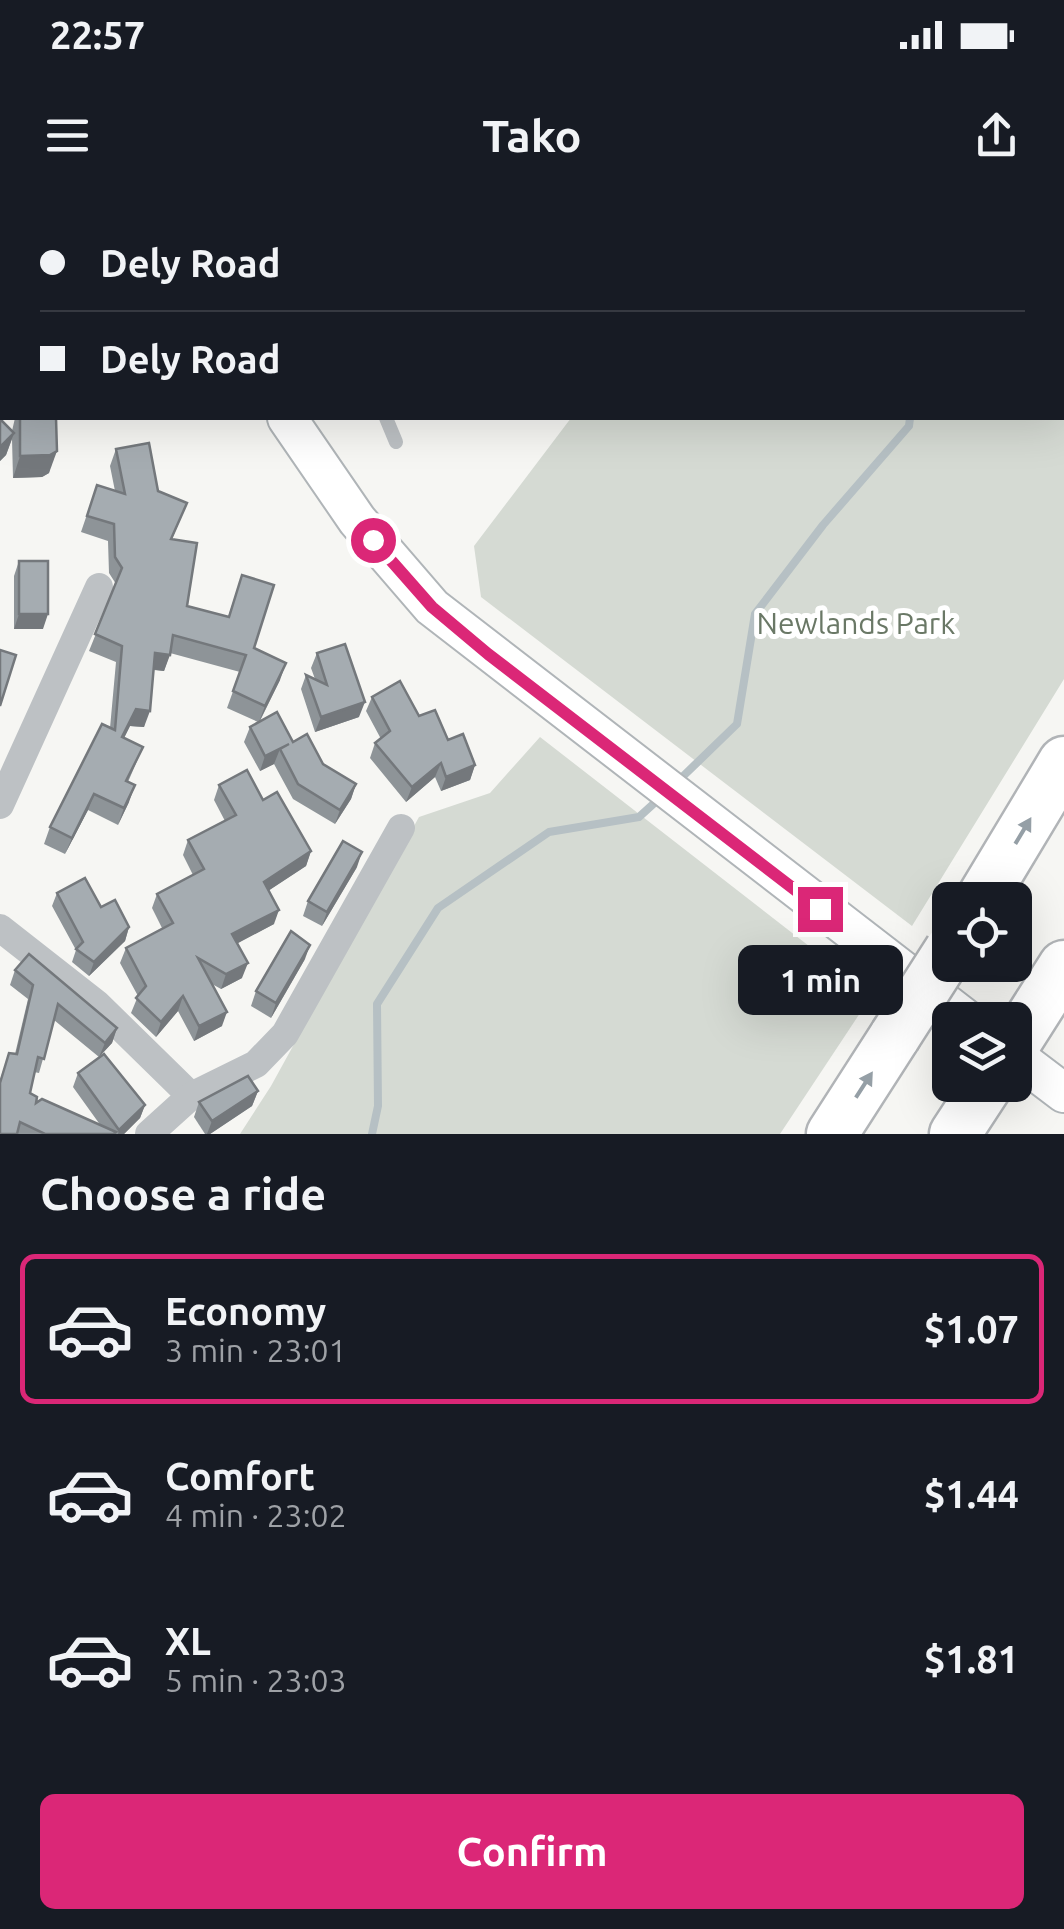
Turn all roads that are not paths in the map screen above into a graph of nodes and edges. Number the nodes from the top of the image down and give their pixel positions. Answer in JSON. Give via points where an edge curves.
{"nodes":[{"id":1,"x":288,"y":420,"type":"edge"},
{"id":2,"x":387,"y":420,"type":"edge"},
{"id":3,"x":396,"y":442,"type":"dead end"},
{"id":4,"x":99,"y":586,"type":"dead end"},
{"id":5,"x":1064,"y":762,"type":"edge"},
{"id":6,"x":0,"y":805,"type":"edge"},
{"id":7,"x":401,"y":828,"type":"dead end"},
{"id":8,"x":992,"y":882,"type":"edge"},
{"id":9,"x":0,"y":928,"type":"edge"},
{"id":10,"x":1059,"y":974,"type":"edge"},
{"id":11,"x":932,"y":978,"type":"edge"},
{"id":12,"x":943,"y":1002,"type":"edge"},
{"id":13,"x":1032,"y":1016,"type":"edge"},
{"id":14,"x":1032,"y":1069,"type":"edge"},
{"id":15,"x":1064,"y":1094,"type":"edge"},
{"id":16,"x":192,"y":1096,"type":"junction"},
{"id":17,"x":149,"y":1134,"type":"edge"},
{"id":18,"x":832,"y":1134,"type":"edge"}],
"edges":[{"from":1,"to":12,"type":"street","via":[[357,520],[432,607]]},
{"from":2,"to":3,"type":"lane"},
{"from":4,"to":6,"type":"street"},
{"from":8,"to":5,"type":"highway","one_way":true},
{"from":7,"to":16,"type":"street","via":[[285,1034],[256,1064]]},
{"from":9,"to":16,"type":"street","via":[[97,1004]]},
{"from":10,"to":13,"type":"highway"},
{"from":18,"to":11,"type":"highway","one_way":true,"bridge":true},
{"from":14,"to":15,"type":"street"},
{"from":16,"to":17,"type":"street"}]}
